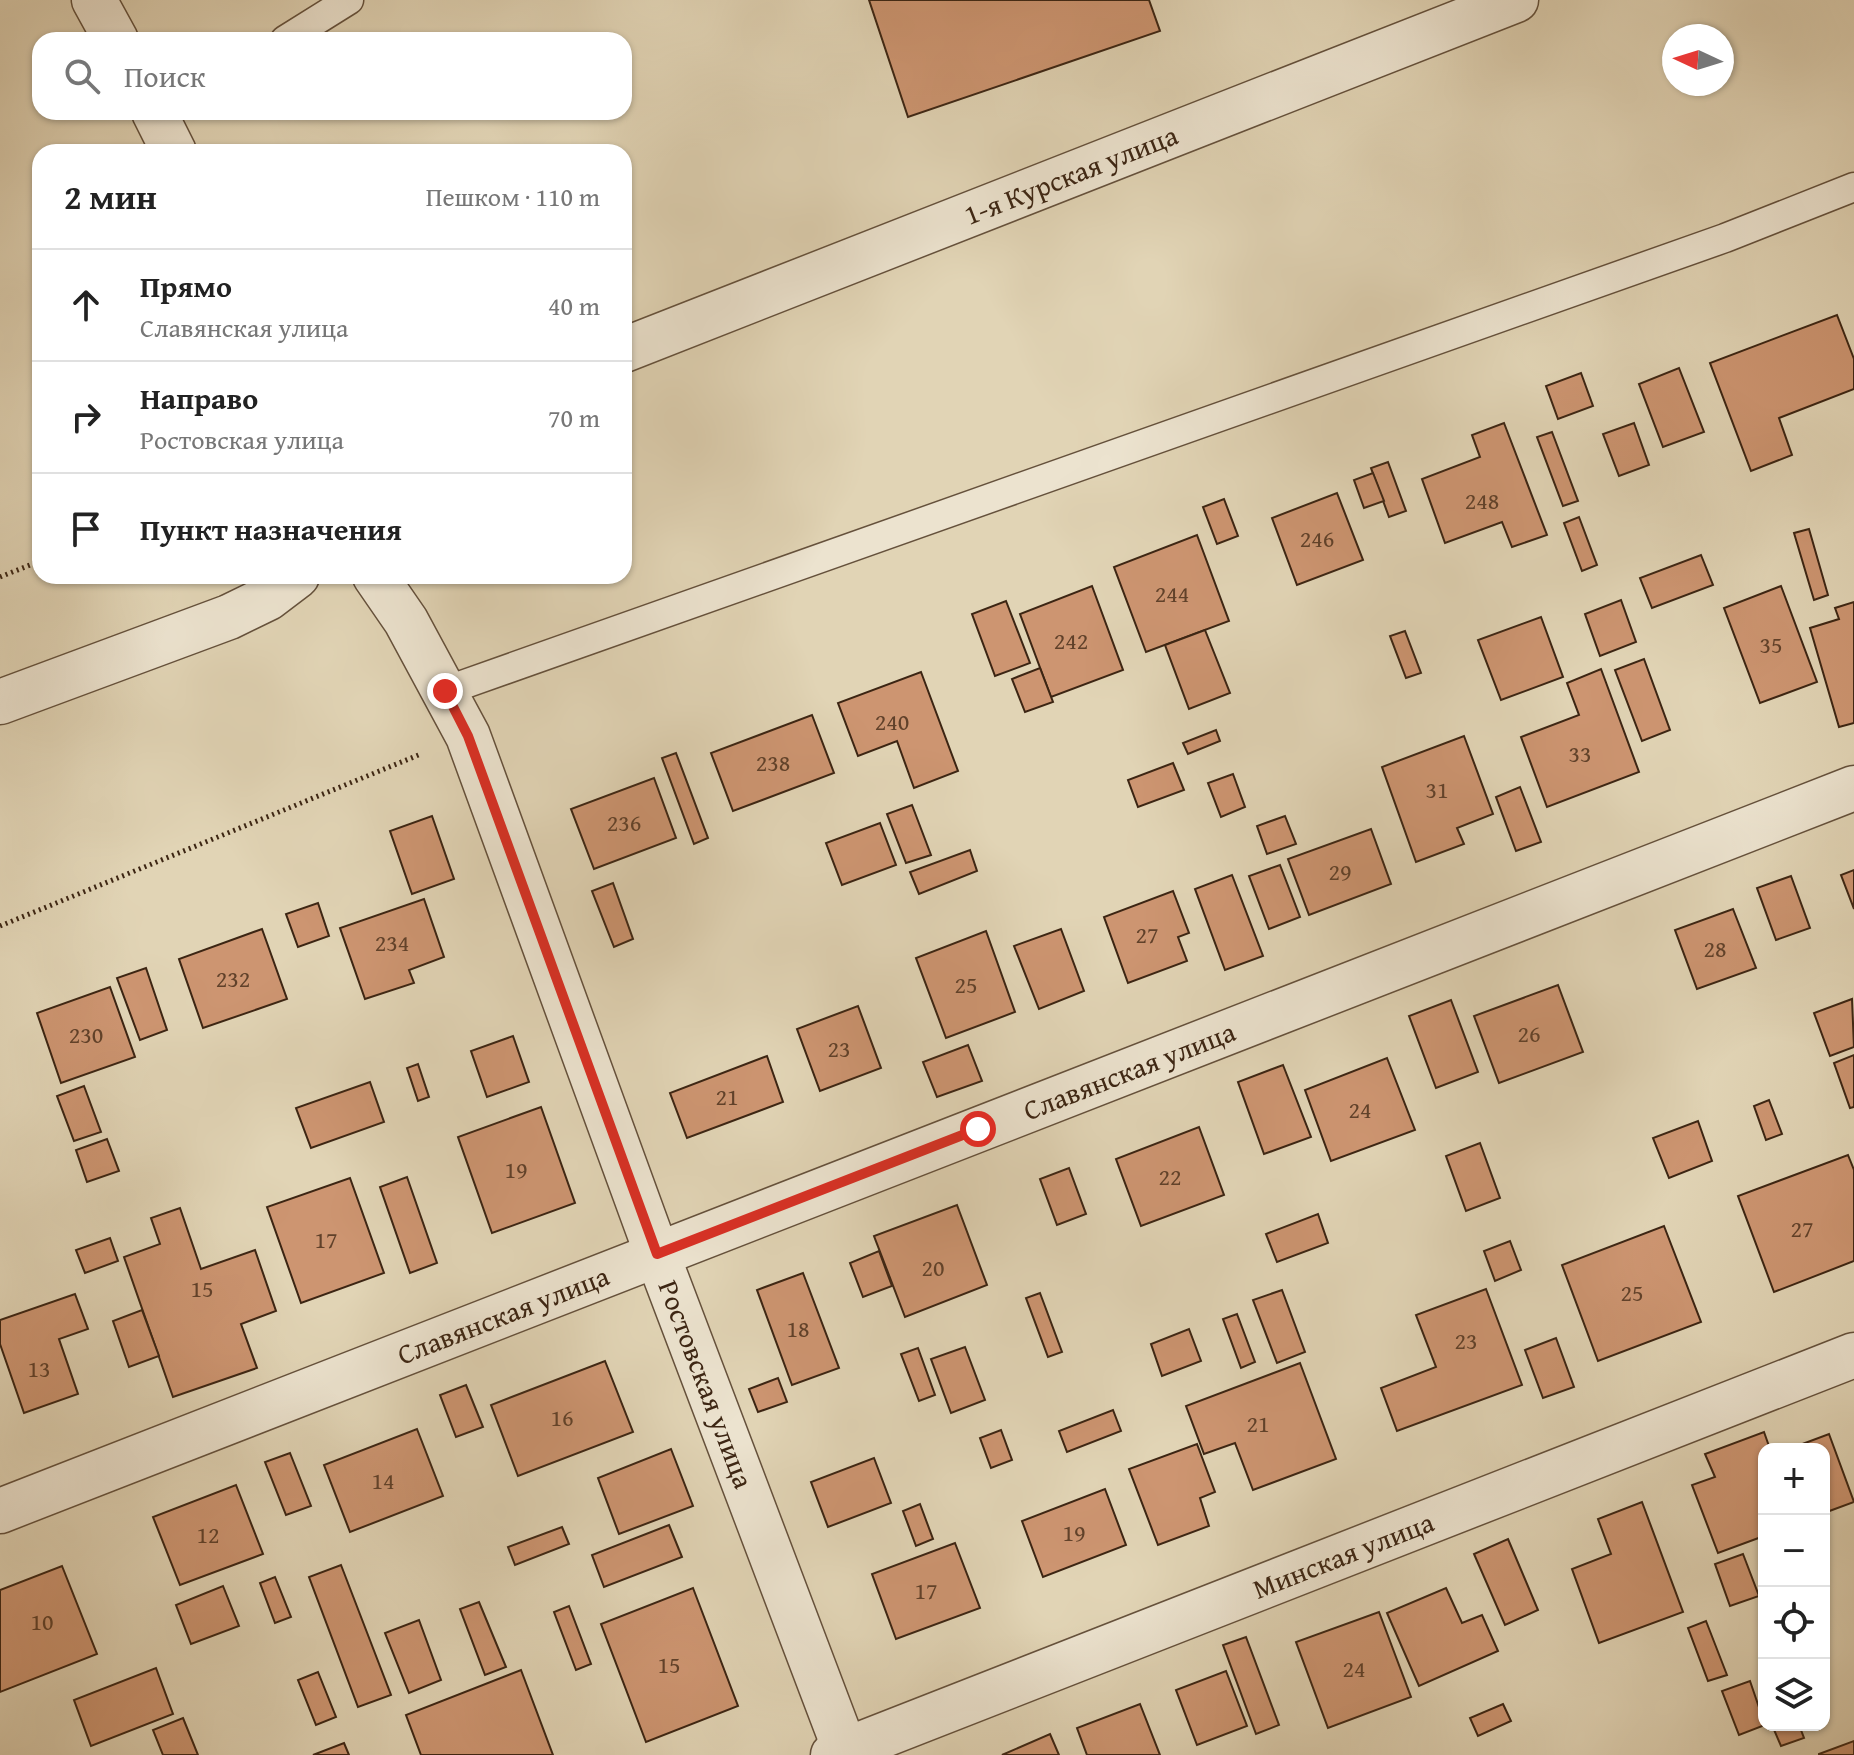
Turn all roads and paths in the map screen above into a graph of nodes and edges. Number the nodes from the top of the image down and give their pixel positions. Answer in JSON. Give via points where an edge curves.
{"nodes":[{"id":1,"x":94,"y":0,"type":"edge"},
{"id":2,"x":349,"y":0,"type":"edge"},
{"id":3,"x":1516,"y":0,"type":"edge"},
{"id":4,"x":112,"y":32,"type":"edge"},
{"id":5,"x":298,"y":32,"type":"edge"},
{"id":6,"x":158,"y":120,"type":"edge"},
{"id":7,"x":170,"y":144,"type":"edge"},
{"id":8,"x":1854,"y":187,"type":"edge"},
{"id":9,"x":632,"y":347,"type":"edge"},
{"id":10,"x":32,"y":564,"type":"edge"},
{"id":11,"x":0,"y":577,"type":"edge"},
{"id":12,"x":286,"y":584,"type":"edge"},
{"id":13,"x":381,"y":584,"type":"edge"},
{"id":14,"x":445,"y":691,"type":"junction"},
{"id":15,"x":0,"y":702,"type":"edge"},
{"id":16,"x":468,"y":736,"type":"junction"},
{"id":17,"x":1854,"y":788,"type":"edge"},
{"id":18,"x":0,"y":926,"type":"edge"},
{"id":19,"x":657,"y":1254,"type":"junction"},
{"id":20,"x":1854,"y":1355,"type":"edge"},
{"id":21,"x":0,"y":1511,"type":"edge"},
{"id":22,"x":842,"y":1753,"type":"edge"}],
"edges":[{"from":1,"to":4,"type":"street"},
{"from":2,"to":5,"type":"lane"},
{"from":3,"to":9,"type":"street","name":"1-я Курская улица"},
{"from":6,"to":7,"type":"street"},
{"from":8,"to":14,"type":"lane","via":[[1710,243]]},
{"from":10,"to":11,"type":"path"},
{"from":12,"to":15,"type":"street","via":[[229,617]]},
{"from":13,"to":14,"type":"street","name":"Ростовская улица"},
{"from":14,"to":16,"type":"street","name":"Ростовская улица"},
{"from":16,"to":18,"type":"path"},
{"from":16,"to":19,"type":"street","name":"Ростовская улица"},
{"from":17,"to":19,"type":"street","name":"Славянская улица"},
{"from":19,"to":21,"type":"street","name":"Славянская улица"},
{"from":19,"to":22,"type":"street","name":"Ростовская улица"},
{"from":20,"to":22,"type":"street","name":"Минская улица"}]}
